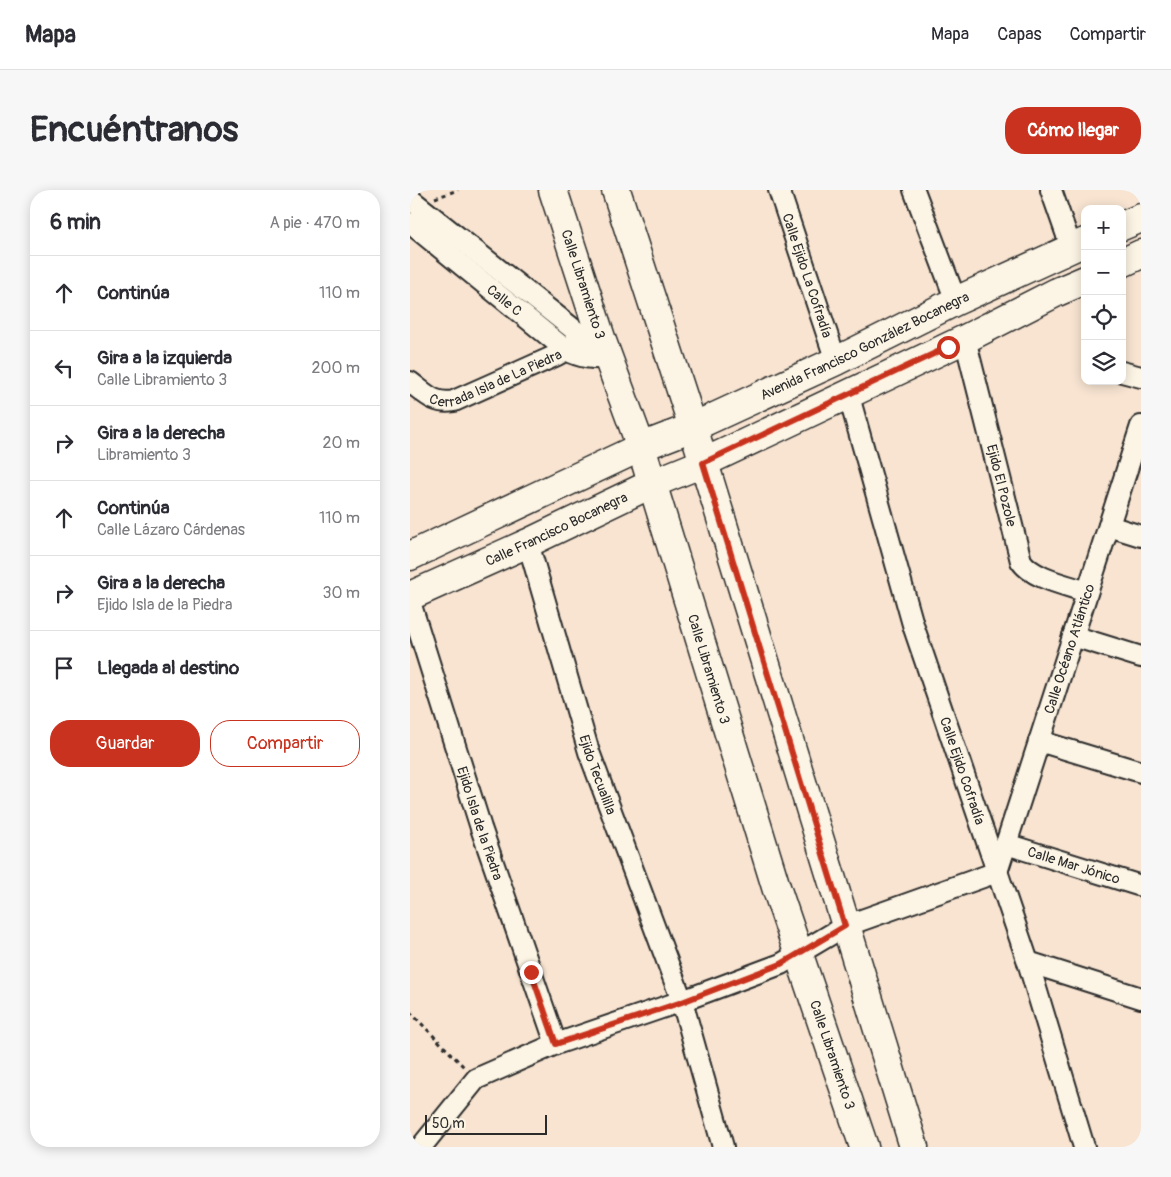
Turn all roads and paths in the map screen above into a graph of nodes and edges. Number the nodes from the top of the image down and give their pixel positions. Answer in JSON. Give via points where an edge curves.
{"nodes":[{"id":1,"x":553,"y":190,"type":"edge"},
{"id":2,"x":616,"y":190,"type":"edge"},
{"id":3,"x":779,"y":190,"type":"edge"},
{"id":4,"x":914,"y":190,"type":"edge"},
{"id":5,"x":1051,"y":190,"type":"edge"},
{"id":6,"x":410,"y":199,"type":"edge"},
{"id":7,"x":1141,"y":218,"type":"edge"},
{"id":8,"x":410,"y":222,"type":"edge"},
{"id":9,"x":1126,"y":224,"type":"edge"},
{"id":10,"x":1078,"y":244,"type":"edge"},
{"id":11,"x":1141,"y":254,"type":"edge"},
{"id":12,"x":1126,"y":261,"type":"edge"},
{"id":13,"x":1081,"y":282,"type":"edge"},
{"id":14,"x":956,"y":302,"type":"junction"},
{"id":15,"x":965,"y":339,"type":"junction"},
{"id":16,"x":598,"y":344,"type":"junction"},
{"id":17,"x":566,"y":350,"type":"junction"},
{"id":18,"x":836,"y":361,"type":"junction"},
{"id":19,"x":1126,"y":373,"type":"edge"},
{"id":20,"x":1141,"y":377,"type":"edge"},
{"id":21,"x":410,"y":382,"type":"edge"},
{"id":22,"x":848,"y":393,"type":"junction"},
{"id":23,"x":1141,"y":426,"type":"edge"},
{"id":24,"x":693,"y":427,"type":"junction"},
{"id":25,"x":641,"y":447,"type":"junction"},
{"id":26,"x":703,"y":463,"type":"junction"},
{"id":27,"x":651,"y":484,"type":"junction"},
{"id":28,"x":1109,"y":526,"type":"junction"},
{"id":29,"x":1141,"y":536,"type":"edge"},
{"id":30,"x":528,"y":543,"type":"junction"},
{"id":31,"x":410,"y":556,"type":"edge"},
{"id":32,"x":1088,"y":592,"type":"junction"},
{"id":33,"x":410,"y":596,"type":"edge"},
{"id":34,"x":410,"y":602,"type":"edge"},
{"id":35,"x":1073,"y":636,"type":"junction"},
{"id":36,"x":1141,"y":657,"type":"edge"},
{"id":37,"x":1039,"y":741,"type":"junction"},
{"id":38,"x":1141,"y":772,"type":"edge"},
{"id":39,"x":1006,"y":844,"type":"junction"},
{"id":40,"x":997,"y":872,"type":"junction"},
{"id":41,"x":1141,"y":886,"type":"edge"},
{"id":42,"x":845,"y":926,"type":"junction"},
{"id":43,"x":799,"y":952,"type":"junction"},
{"id":44,"x":1028,"y":962,"type":"junction"},
{"id":45,"x":1141,"y":998,"type":"edge"},
{"id":46,"x":682,"y":1002,"type":"junction"},
{"id":47,"x":410,"y":1012,"type":"edge"},
{"id":48,"x":556,"y":1044,"type":"junction"},
{"id":49,"x":476,"y":1079,"type":"junction"},
{"id":50,"x":422,"y":1147,"type":"edge"},
{"id":51,"x":722,"y":1147,"type":"edge"},
{"id":52,"x":864,"y":1147,"type":"edge"},
{"id":53,"x":914,"y":1147,"type":"edge"},
{"id":54,"x":1084,"y":1147,"type":"edge"}],
"edges":[{"from":1,"to":16,"type":"street","name":"Calle Libramiento 3"},
{"from":2,"to":24,"type":"street"},
{"from":3,"to":18,"type":"street","name":"Calle Ejido La Cofradía"},
{"from":4,"to":14,"type":"street"},
{"from":5,"to":10,"type":"street"},
{"from":6,"to":16,"type":"street","name":"Calle C"},
{"from":7,"to":9,"type":"street"},
{"from":8,"to":17,"type":"street","name":"Calle C"},
{"from":10,"to":14,"type":"street","name":"Avenida Francisco González Bocanegra"},
{"from":11,"to":12,"type":"street"},
{"from":13,"to":15,"type":"street"},
{"from":14,"to":18,"type":"street","name":"Avenida Francisco González Bocanegra"},
{"from":15,"to":22,"type":"street"},
{"from":15,"to":32,"type":"street","name":"Ejido El Pozole","via":[[1021,561],[1026,569],[1036,574]]},
{"from":16,"to":17,"type":"street","name":"Cerrada Isla de La Piedra"},
{"from":16,"to":17,"type":"street","name":"Calle C","via":[[595,359]]},
{"from":16,"to":25,"type":"street","name":"Calle Libramiento 3"},
{"from":17,"to":21,"type":"street","name":"Cerrada Isla de La Piedra","via":[[454,402],[435,400]]},
{"from":18,"to":24,"type":"street","name":"Avenida Francisco González Bocanegra"},
{"from":19,"to":20,"type":"street"},
{"from":22,"to":26,"type":"street"},
{"from":22,"to":40,"type":"street","name":"Calle Ejido Cofradía","via":[[914,628]]},
{"from":23,"to":28,"type":"street","name":"Calle Océano Atlántico"},
{"from":24,"to":25,"type":"street"},
{"from":24,"to":26,"type":"street"},
{"from":25,"to":27,"type":"street","name":"Calle Libramiento 3"},
{"from":25,"to":31,"type":"street"},
{"from":26,"to":27,"type":"street","name":"Calle Francisco Bocanegra"},
{"from":26,"to":42,"type":"street"},
{"from":27,"to":30,"type":"street","name":"Calle Francisco Bocanegra"},
{"from":27,"to":43,"type":"street","name":"Calle Libramiento 3"},
{"from":28,"to":29,"type":"street"},
{"from":28,"to":32,"type":"street","name":"Calle Océano Atlántico"},
{"from":30,"to":33,"type":"street","name":"Calle Francisco Bocanegra"},
{"from":30,"to":46,"type":"street","name":"Ejido Tecualilla","via":[[589,752]]},
{"from":32,"to":35,"type":"street","name":"Calle Océano Atlántico"},
{"from":34,"to":48,"type":"street","name":"Ejido Isla de la Piedra","via":[[481,828]]},
{"from":35,"to":36,"type":"street"},
{"from":35,"to":37,"type":"street","name":"Calle Océano Atlántico"},
{"from":37,"to":38,"type":"street"},
{"from":37,"to":39,"type":"street","name":"Calle Océano Atlántico"},
{"from":39,"to":40,"type":"street","name":"Calle Océano Atlántico"},
{"from":39,"to":41,"type":"street","name":"Calle Mar Jónico"},
{"from":40,"to":42,"type":"street"},
{"from":40,"to":44,"type":"street","name":"Calle Ejido Cofradía"},
{"from":42,"to":43,"type":"street"},
{"from":42,"to":53,"type":"street"},
{"from":43,"to":46,"type":"street","via":[[781,964]]},
{"from":43,"to":52,"type":"street","name":"Calle Libramiento 3"},
{"from":44,"to":45,"type":"street"},
{"from":44,"to":54,"type":"street","name":"Calle Ejido Cofradía"},
{"from":46,"to":48,"type":"street"},
{"from":46,"to":51,"type":"street","name":"Ejido Tecualilla"},
{"from":47,"to":49,"type":"path"},
{"from":48,"to":49,"type":"street"},
{"from":49,"to":50,"type":"street"}]}
